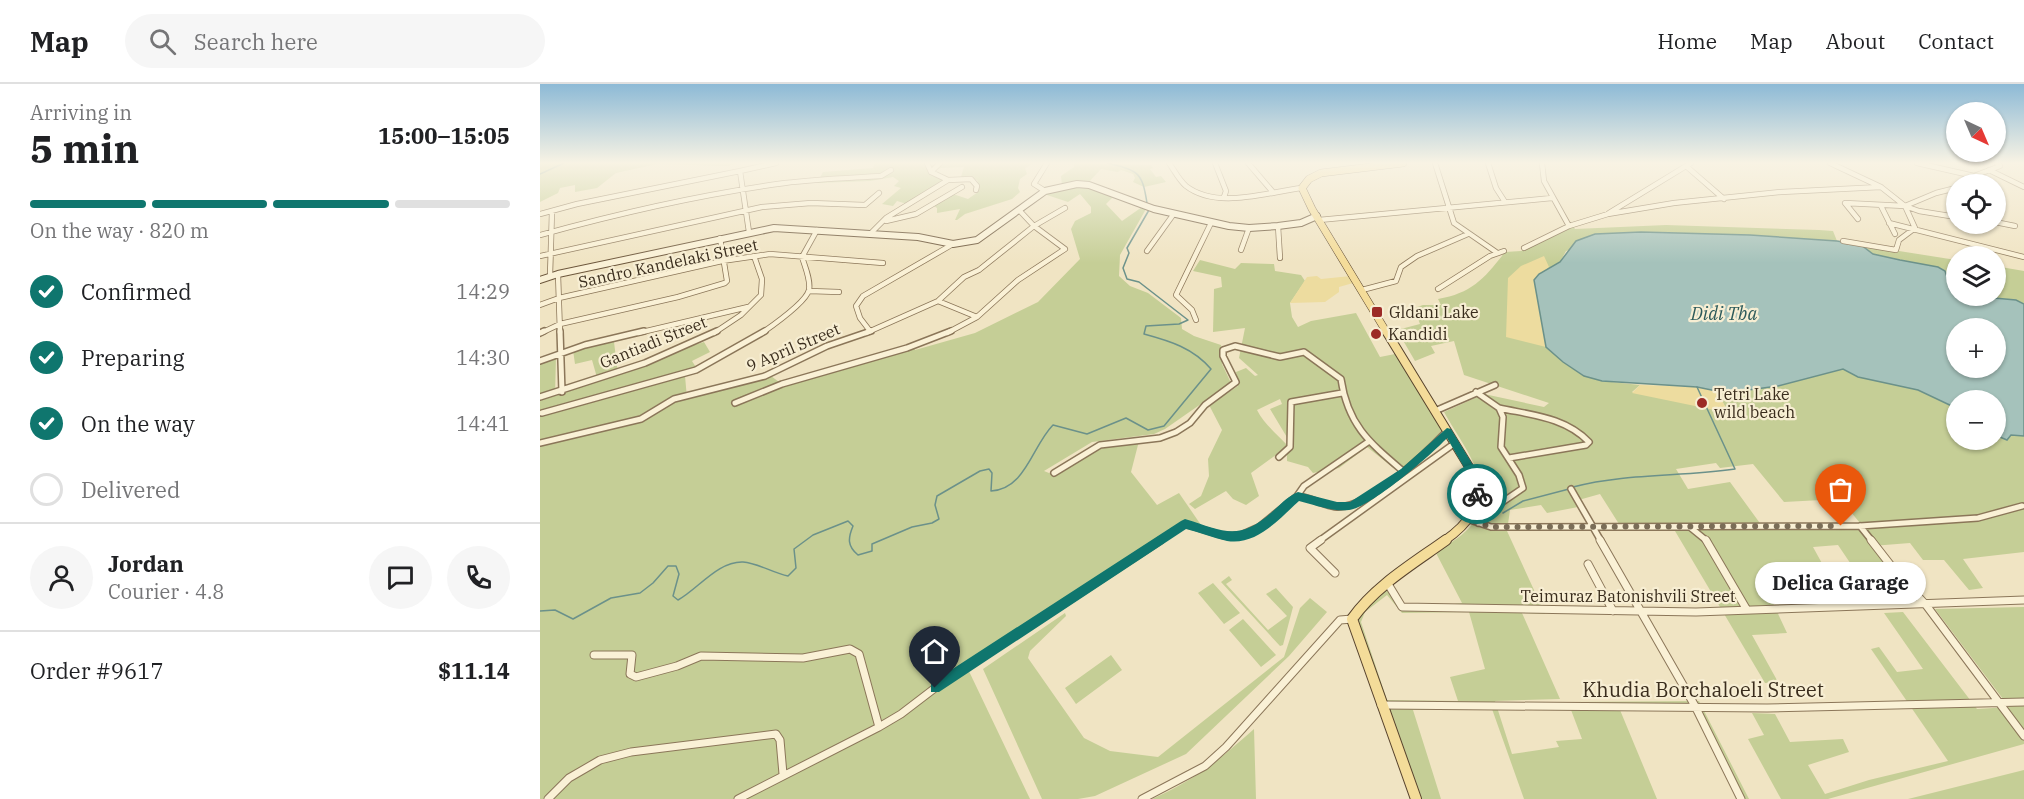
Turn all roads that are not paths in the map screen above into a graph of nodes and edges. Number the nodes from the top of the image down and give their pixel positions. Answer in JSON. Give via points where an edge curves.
{"nodes":[{"id":1,"x":618,"y":196,"type":"edge"},
{"id":2,"x":713,"y":196,"type":"edge"},
{"id":3,"x":744,"y":196,"type":"edge"},
{"id":4,"x":875,"y":196,"type":"edge"},
{"id":5,"x":922,"y":196,"type":"edge"},
{"id":6,"x":947,"y":196,"type":"edge"},
{"id":7,"x":1038,"y":196,"type":"edge"},
{"id":8,"x":1121,"y":196,"type":"edge"},
{"id":9,"x":1248,"y":196,"type":"edge"},
{"id":10,"x":1306,"y":196,"type":"edge"},
{"id":11,"x":1445,"y":196,"type":"edge"},
{"id":12,"x":1501,"y":196,"type":"edge"},
{"id":13,"x":1637,"y":196,"type":"edge"},
{"id":14,"x":1720,"y":196,"type":"edge"},
{"id":15,"x":1752,"y":196,"type":"edge"},
{"id":16,"x":1892,"y":196,"type":"edge"},
{"id":17,"x":1929,"y":196,"type":"edge"},
{"id":18,"x":1224,"y":197,"type":"edge"},
{"id":19,"x":1552,"y":198,"type":"joint"},
{"id":20,"x":1724,"y":200,"type":"junction"},
{"id":21,"x":1505,"y":202,"type":"junction"},
{"id":22,"x":1881,"y":206,"type":"junction"},
{"id":23,"x":1905,"y":207,"type":"junction"},
{"id":24,"x":1065,"y":208,"type":"dead end"},
{"id":25,"x":1448,"y":208,"type":"junction"},
{"id":26,"x":552,"y":210,"type":"junction"},
{"id":27,"x":745,"y":210,"type":"junction"},
{"id":28,"x":1019,"y":210,"type":"junction"},
{"id":29,"x":540,"y":214,"type":"edge"},
{"id":30,"x":1608,"y":214,"type":"junction"},
{"id":31,"x":1173,"y":215,"type":"junction"},
{"id":32,"x":1946,"y":215,"type":"edge"},
{"id":33,"x":1318,"y":218,"type":"junction"},
{"id":34,"x":1858,"y":219,"type":"dead end"},
{"id":35,"x":884,"y":221,"type":"junction"},
{"id":36,"x":1211,"y":223,"type":"junction"},
{"id":37,"x":1889,"y":223,"type":"junction"},
{"id":38,"x":2006,"y":224,"type":"edge"},
{"id":39,"x":1034,"y":226,"type":"junction"},
{"id":40,"x":1278,"y":226,"type":"junction"},
{"id":41,"x":1569,"y":226,"type":"junction"},
{"id":42,"x":2015,"y":226,"type":"dead end"},
{"id":43,"x":1249,"y":228,"type":"junction"},
{"id":44,"x":1915,"y":228,"type":"junction"},
{"id":45,"x":817,"y":230,"type":"junction"},
{"id":46,"x":551,"y":231,"type":"junction"},
{"id":47,"x":749,"y":232,"type":"junction"},
{"id":48,"x":870,"y":234,"type":"junction"},
{"id":49,"x":1468,"y":234,"type":"junction"},
{"id":50,"x":1895,"y":234,"type":"dead end"},
{"id":51,"x":540,"y":235,"type":"edge"},
{"id":52,"x":720,"y":238,"type":"junction"},
{"id":53,"x":1843,"y":241,"type":"dead end"},
{"id":54,"x":953,"y":244,"type":"junction"},
{"id":55,"x":1524,"y":248,"type":"dead end"},
{"id":56,"x":1241,"y":250,"type":"dead end"},
{"id":57,"x":1147,"y":251,"type":"dead end"},
{"id":58,"x":1504,"y":251,"type":"dead end"},
{"id":59,"x":551,"y":252,"type":"junction"},
{"id":60,"x":1496,"y":252,"type":"junction"},
{"id":61,"x":540,"y":256,"type":"edge"},
{"id":62,"x":754,"y":256,"type":"junction"},
{"id":63,"x":802,"y":257,"type":"junction"},
{"id":64,"x":2024,"y":257,"type":"edge"},
{"id":65,"x":1280,"y":258,"type":"dead end"},
{"id":66,"x":722,"y":261,"type":"junction"},
{"id":67,"x":883,"y":263,"type":"dead end"},
{"id":68,"x":554,"y":275,"type":"junction"},
{"id":69,"x":540,"y":280,"type":"edge"},
{"id":70,"x":1438,"y":288,"type":"dead end"},
{"id":71,"x":809,"y":291,"type":"junction"},
{"id":72,"x":1362,"y":291,"type":"junction"},
{"id":73,"x":839,"y":292,"type":"dead end"},
{"id":74,"x":559,"y":298,"type":"junction"},
{"id":75,"x":938,"y":301,"type":"junction"},
{"id":76,"x":540,"y":305,"type":"edge"},
{"id":77,"x":748,"y":307,"type":"junction"},
{"id":78,"x":977,"y":317,"type":"junction"},
{"id":79,"x":1196,"y":320,"type":"dead end"},
{"id":80,"x":560,"y":324,"type":"junction"},
{"id":81,"x":870,"y":331,"type":"junction"},
{"id":82,"x":540,"y":333,"type":"edge"},
{"id":83,"x":560,"y":352,"type":"junction"},
{"id":84,"x":540,"y":361,"type":"edge"},
{"id":85,"x":1495,"y":385,"type":"dead end"},
{"id":86,"x":562,"y":392,"type":"junction"},
{"id":87,"x":1476,"y":392,"type":"junction"},
{"id":88,"x":1342,"y":393,"type":"junction"},
{"id":89,"x":540,"y":397,"type":"edge"},
{"id":90,"x":735,"y":402,"type":"dead end"},
{"id":91,"x":1499,"y":408,"type":"junction"},
{"id":92,"x":1435,"y":411,"type":"junction"},
{"id":93,"x":542,"y":413,"type":"dead end"},
{"id":94,"x":1447,"y":431,"type":"junction"},
{"id":95,"x":1368,"y":442,"type":"junction"},
{"id":96,"x":540,"y":443,"type":"edge"},
{"id":97,"x":1455,"y":443,"type":"junction"},
{"id":98,"x":1279,"y":457,"type":"dead end"},
{"id":99,"x":1509,"y":458,"type":"junction"},
{"id":100,"x":1404,"y":472,"type":"junction"},
{"id":101,"x":1054,"y":473,"type":"dead end"},
{"id":102,"x":1571,"y":489,"type":"dead end"},
{"id":103,"x":1298,"y":496,"type":"junction"},
{"id":104,"x":2022,"y":506,"type":"dead end"},
{"id":105,"x":1474,"y":521,"type":"junction"},
{"id":106,"x":1860,"y":526,"type":"junction"},
{"id":107,"x":1595,"y":528,"type":"junction"},
{"id":108,"x":1691,"y":528,"type":"junction"},
{"id":109,"x":1588,"y":564,"type":"dead end"},
{"id":110,"x":1335,"y":573,"type":"dead end"},
{"id":111,"x":1388,"y":584,"type":"junction"},
{"id":112,"x":2024,"y":600,"type":"edge"},
{"id":113,"x":1926,"y":605,"type":"junction"},
{"id":114,"x":1747,"y":610,"type":"junction"},
{"id":115,"x":1613,"y":611,"type":"junction"},
{"id":116,"x":1642,"y":612,"type":"junction"},
{"id":117,"x":1352,"y":619,"type":"junction"},
{"id":118,"x":594,"y":656,"type":"dead end"},
{"id":119,"x":2024,"y":702,"type":"edge"},
{"id":120,"x":2000,"y":704,"type":"junction"},
{"id":121,"x":1381,"y":705,"type":"junction"},
{"id":122,"x":1695,"y":706,"type":"junction"},
{"id":123,"x":879,"y":727,"type":"junction"},
{"id":124,"x":2024,"y":736,"type":"edge"},
{"id":125,"x":783,"y":774,"type":"junction"},
{"id":126,"x":548,"y":799,"type":"edge"},
{"id":127,"x":738,"y":799,"type":"edge"},
{"id":128,"x":1142,"y":799,"type":"edge"},
{"id":129,"x":1416,"y":799,"type":"edge"},
{"id":130,"x":1741,"y":799,"type":"edge"}],
"edges":[{"from":1,"to":26,"type":"street"},
{"from":2,"to":46,"type":"street"},
{"from":3,"to":27,"type":"street"},
{"from":4,"to":27,"type":"street","via":[[865,205],[803,203]]},
{"from":5,"to":35,"type":"street"},
{"from":6,"to":35,"type":"street","via":[[923,212]]},
{"from":7,"to":28,"type":"street"},
{"from":8,"to":31,"type":"street"},
{"from":9,"to":18,"type":"street"},
{"from":10,"to":33,"type":"main road"},
{"from":11,"to":25,"type":"street"},
{"from":12,"to":21,"type":"street"},
{"from":13,"to":30,"type":"street"},
{"from":14,"to":20,"type":"street"},
{"from":15,"to":20,"type":"street"},
{"from":16,"to":23,"type":"street"},
{"from":17,"to":23,"type":"street"},
{"from":19,"to":21,"type":"street"},
{"from":19,"to":41,"type":"street"},
{"from":20,"to":30,"type":"street","via":[[1674,203]]},
{"from":21,"to":25,"type":"street"},
{"from":22,"to":23,"type":"street"},
{"from":22,"to":34,"type":"street","via":[[1845,203]]},
{"from":22,"to":37,"type":"street"},
{"from":23,"to":32,"type":"street"},
{"from":23,"to":44,"type":"street"},
{"from":24,"to":39,"type":"street","name":"9 April Street"},
{"from":25,"to":33,"type":"street"},
{"from":25,"to":49,"type":"street","via":[[1454,223]]},
{"from":26,"to":29,"type":"street"},
{"from":26,"to":46,"type":"street"},
{"from":27,"to":47,"type":"street"},
{"from":27,"to":59,"type":"street"},
{"from":28,"to":39,"type":"street"},
{"from":28,"to":54,"type":"street","via":[[976,240]]},
{"from":30,"to":41,"type":"street"},
{"from":31,"to":36,"type":"street"},
{"from":31,"to":57,"type":"street"},
{"from":33,"to":40,"type":"street"},
{"from":33,"to":72,"type":"main road"},
{"from":35,"to":48,"type":"street"},
{"from":36,"to":43,"type":"street"},
{"from":36,"to":79,"type":"street","via":[[1176,295],[1192,310]]},
{"from":37,"to":44,"type":"street"},
{"from":37,"to":50,"type":"street"},
{"from":38,"to":42,"type":"street"},
{"from":39,"to":75,"type":"street","name":"9 April Street"},
{"from":39,"to":78,"type":"street","via":[[1065,249],[1018,280]]},
{"from":40,"to":43,"type":"street"},
{"from":40,"to":65,"type":"street"},
{"from":41,"to":55,"type":"street"},
{"from":43,"to":56,"type":"street"},
{"from":44,"to":53,"type":"street","via":[[1899,240],[1896,250]]},
{"from":44,"to":64,"type":"street"},
{"from":45,"to":47,"type":"street","via":[[774,228]]},
{"from":45,"to":48,"type":"street"},
{"from":45,"to":63,"type":"street"},
{"from":46,"to":51,"type":"street"},
{"from":46,"to":59,"type":"street"},
{"from":47,"to":52,"type":"street"},
{"from":48,"to":54,"type":"street"},
{"from":49,"to":60,"type":"street"},
{"from":49,"to":72,"type":"street","via":[[1417,256],[1401,267],[1396,281]]},
{"from":52,"to":66,"type":"street"},
{"from":52,"to":68,"type":"street"},
{"from":54,"to":81,"type":"street","via":[[863,296],[856,306]]},
{"from":58,"to":60,"type":"street"},
{"from":59,"to":61,"type":"street"},
{"from":59,"to":68,"type":"street"},
{"from":60,"to":70,"type":"street"},
{"from":62,"to":63,"type":"street","name":"Sandro Kandelaki Street"},
{"from":62,"to":66,"type":"street","name":"Sandro Kandelaki Street"},
{"from":62,"to":77,"type":"street","name":"Gantiadi Street","via":[[763,288]]},
{"from":63,"to":67,"type":"street","name":"Sandro Kandelaki Street"},
{"from":63,"to":71,"type":"street"},
{"from":66,"to":74,"type":"street","name":"Sandro Kandelaki Street"},
{"from":66,"to":80,"type":"street","via":[[727,281],[720,286]]},
{"from":68,"to":69,"type":"street"},
{"from":68,"to":74,"type":"street"},
{"from":71,"to":73,"type":"street"},
{"from":71,"to":93,"type":"street","via":[[765,331],[696,370]]},
{"from":72,"to":92,"type":"main road"},
{"from":74,"to":76,"type":"street","name":"Sandro Kandelaki Street"},
{"from":74,"to":80,"type":"street"},
{"from":75,"to":78,"type":"street"},
{"from":75,"to":81,"type":"street","name":"9 April Street"},
{"from":77,"to":83,"type":"street"},
{"from":77,"to":86,"type":"street","name":"Gantiadi Street","via":[[720,330],[695,342]]},
{"from":78,"to":90,"type":"street","via":[[948,333]]},
{"from":80,"to":82,"type":"street"},
{"from":80,"to":83,"type":"street"},
{"from":81,"to":96,"type":"street","name":"9 April Street","via":[[827,346],[765,376],[674,399],[641,418]]},
{"from":83,"to":84,"type":"street"},
{"from":83,"to":86,"type":"street"},
{"from":85,"to":87,"type":"street"},
{"from":86,"to":89,"type":"street","name":"Gantiadi Street"},
{"from":87,"to":91,"type":"street"},
{"from":87,"to":92,"type":"street"},
{"from":88,"to":95,"type":"street","via":[[1349,415]]},
{"from":88,"to":98,"type":"street","via":[[1292,402],[1290,447]]},
{"from":88,"to":101,"type":"street","via":[[1341,380],[1304,352],[1266,356],[1227,347],[1222,356],[1236,382],[1205,405],[1190,423],[1161,438],[1100,445]]},
{"from":91,"to":99,"type":"street","via":[[1503,417],[1501,447]]},
{"from":91,"to":99,"type":"street","via":[[1557,422],[1589,442]]},
{"from":92,"to":94,"type":"main road"},
{"from":94,"to":97,"type":"main road"},
{"from":94,"to":100,"type":"street"},
{"from":95,"to":100,"type":"street"},
{"from":95,"to":103,"type":"street","via":[[1304,486]]},
{"from":97,"to":105,"type":"main road","via":[[1474,475]]},
{"from":97,"to":110,"type":"street","via":[[1310,548]]},
{"from":99,"to":105,"type":"street","via":[[1523,489]]},
{"from":100,"to":103,"type":"street","via":[[1352,506],[1337,507]]},
{"from":102,"to":107,"type":"street"},
{"from":103,"to":123,"type":"street","via":[[1249,534],[1229,537],[1185,524]]},
{"from":104,"to":106,"type":"street","via":[[1978,518]]},
{"from":105,"to":107,"type":"street","via":[[1491,527]]},
{"from":105,"to":111,"type":"main road"},
{"from":106,"to":108,"type":"street"},
{"from":106,"to":113,"type":"street"},
{"from":107,"to":108,"type":"street"},
{"from":107,"to":116,"type":"street"},
{"from":108,"to":114,"type":"street","via":[[1706,539]]},
{"from":109,"to":115,"type":"street"},
{"from":111,"to":115,"type":"street","name":"Teimuraz Batonishvili Street","via":[[1402,607]]},
{"from":111,"to":117,"type":"main road","via":[[1359,607]]},
{"from":112,"to":113,"type":"street","name":"Teimuraz Batonishvili Street"},
{"from":113,"to":114,"type":"street","name":"Teimuraz Batonishvili Street"},
{"from":113,"to":120,"type":"street"},
{"from":114,"to":116,"type":"street","name":"Teimuraz Batonishvili Street"},
{"from":115,"to":116,"type":"street","name":"Teimuraz Batonishvili Street"},
{"from":116,"to":122,"type":"street"},
{"from":117,"to":121,"type":"main road"},
{"from":117,"to":128,"type":"street","via":[[1340,620],[1205,766]]},
{"from":118,"to":123,"type":"street","via":[[632,655],[630,674],[636,677],[701,656],[803,658],[850,649],[859,654]]},
{"from":119,"to":120,"type":"street","name":"Khudia Borchaloeli Street"},
{"from":120,"to":122,"type":"street","name":"Khudia Borchaloeli Street"},
{"from":120,"to":124,"type":"street"},
{"from":121,"to":122,"type":"street","name":"Khudia Borchaloeli Street"},
{"from":121,"to":129,"type":"main road"},
{"from":122,"to":130,"type":"street"},
{"from":123,"to":125,"type":"street"},
{"from":125,"to":126,"type":"street","via":[[776,734],[631,752],[600,760],[569,778]]},
{"from":125,"to":127,"type":"street"}]}
